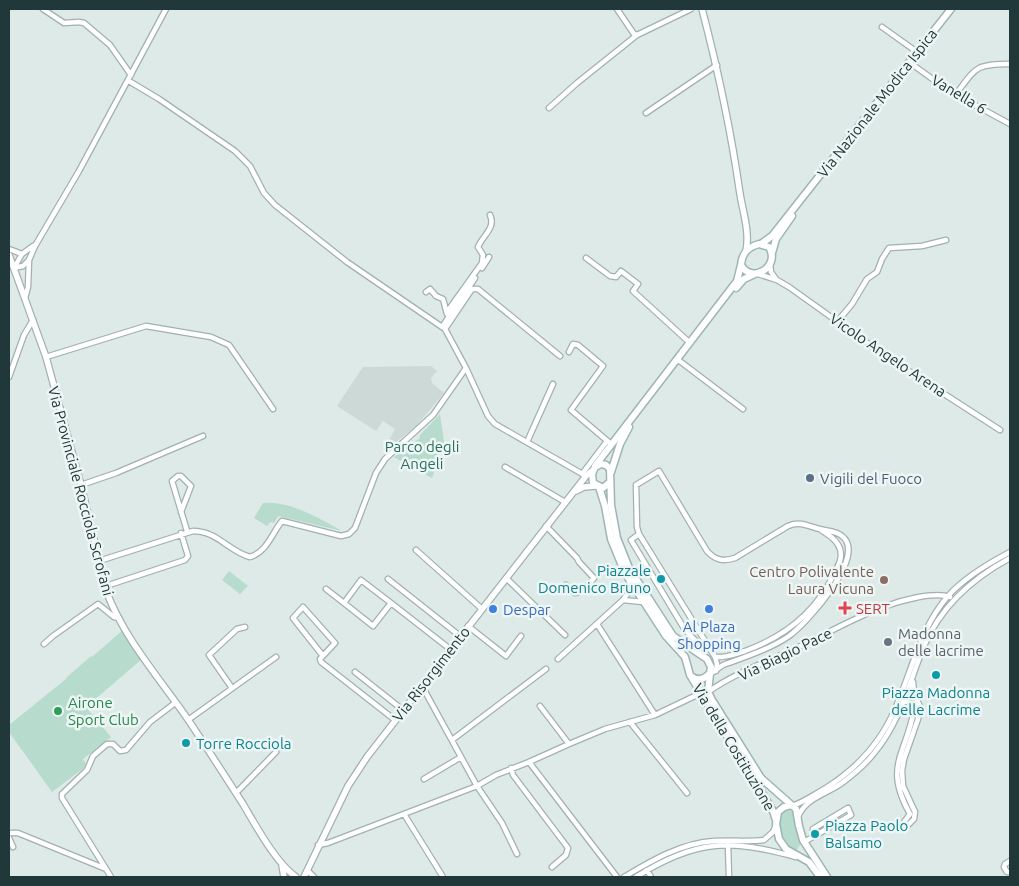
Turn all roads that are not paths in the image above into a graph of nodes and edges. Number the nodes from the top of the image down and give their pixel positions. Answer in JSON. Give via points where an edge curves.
{"nodes":[{"id":1,"x":43,"y":9,"type":"edge"},
{"id":2,"x":166,"y":9,"type":"edge"},
{"id":3,"x":617,"y":9,"type":"edge"},
{"id":4,"x":691,"y":9,"type":"edge"},
{"id":5,"x":702,"y":9,"type":"edge"},
{"id":6,"x":951,"y":9,"type":"edge"},
{"id":7,"x":882,"y":27,"type":"dead end"},
{"id":8,"x":637,"y":35,"type":"junction"},
{"id":9,"x":917,"y":52,"type":"junction"},
{"id":10,"x":909,"y":62,"type":"junction"},
{"id":11,"x":1009,"y":64,"type":"dead end"},
{"id":12,"x":717,"y":65,"type":"junction"},
{"id":13,"x":131,"y":75,"type":"junction"},
{"id":14,"x":128,"y":81,"type":"junction"},
{"id":15,"x":956,"y":94,"type":"junction"},
{"id":16,"x":549,"y":108,"type":"dead end"},
{"id":17,"x":646,"y":113,"type":"dead end"},
{"id":18,"x":1010,"y":124,"type":"edge"},
{"id":19,"x":803,"y":198,"type":"junction"},
{"id":20,"x":490,"y":215,"type":"dead end"},
{"id":21,"x":747,"y":234,"type":"junction"},
{"id":22,"x":946,"y":240,"type":"dead end"},
{"id":23,"x":760,"y":244,"type":"junction"},
{"id":24,"x":35,"y":246,"type":"junction"},
{"id":25,"x":9,"y":249,"type":"edge"},
{"id":26,"x":746,"y":251,"type":"junction"},
{"id":27,"x":772,"y":253,"type":"junction"},
{"id":28,"x":22,"y":254,"type":"junction"},
{"id":29,"x":9,"y":255,"type":"edge"},
{"id":30,"x":489,"y":257,"type":"dead end"},
{"id":31,"x":586,"y":258,"type":"dead end"},
{"id":32,"x":29,"y":260,"type":"junction"},
{"id":33,"x":770,"y":264,"type":"junction"},
{"id":34,"x":741,"y":265,"type":"junction"},
{"id":35,"x":14,"y":268,"type":"junction"},
{"id":36,"x":756,"y":274,"type":"junction"},
{"id":37,"x":777,"y":280,"type":"junction"},
{"id":38,"x":426,"y":292,"type":"dead end"},
{"id":39,"x":25,"y":298,"type":"junction"},
{"id":40,"x":447,"y":315,"type":"junction"},
{"id":41,"x":708,"y":319,"type":"junction"},
{"id":42,"x":33,"y":320,"type":"junction"},
{"id":43,"x":837,"y":322,"type":"junction"},
{"id":44,"x":443,"y":328,"type":"junction"},
{"id":45,"x":690,"y":343,"type":"junction"},
{"id":46,"x":569,"y":352,"type":"dead end"},
{"id":47,"x":560,"y":356,"type":"dead end"},
{"id":48,"x":46,"y":357,"type":"junction"},
{"id":49,"x":677,"y":360,"type":"junction"},
{"id":50,"x":466,"y":368,"type":"junction"},
{"id":51,"x":9,"y":377,"type":"edge"},
{"id":52,"x":553,"y":384,"type":"dead end"},
{"id":53,"x":641,"y":406,"type":"junction"},
{"id":54,"x":273,"y":409,"type":"dead end"},
{"id":55,"x":743,"y":409,"type":"dead end"},
{"id":56,"x":1000,"y":430,"type":"dead end"},
{"id":57,"x":203,"y":436,"type":"dead end"},
{"id":58,"x":527,"y":442,"type":"junction"},
{"id":59,"x":609,"y":443,"type":"junction"},
{"id":60,"x":505,"y":467,"type":"dead end"},
{"id":61,"x":594,"y":468,"type":"junction"},
{"id":62,"x":611,"y":472,"type":"junction"},
{"id":63,"x":584,"y":475,"type":"junction"},
{"id":64,"x":610,"y":482,"type":"junction"},
{"id":65,"x":81,"y":485,"type":"junction"},
{"id":66,"x":598,"y":486,"type":"junction"},
{"id":67,"x":571,"y":496,"type":"junction"},
{"id":68,"x":564,"y":502,"type":"junction"},
{"id":69,"x":181,"y":512,"type":"junction"},
{"id":70,"x":546,"y":526,"type":"junction"},
{"id":71,"x":820,"y":529,"type":"junction"},
{"id":72,"x":187,"y":531,"type":"junction"},
{"id":73,"x":181,"y":533,"type":"junction"},
{"id":74,"x":639,"y":534,"type":"junction"},
{"id":75,"x":416,"y":550,"type":"dead end"},
{"id":76,"x":1010,"y":552,"type":"edge"},
{"id":77,"x":1010,"y":558,"type":"edge"},
{"id":78,"x":99,"y":561,"type":"junction"},
{"id":79,"x":660,"y":568,"type":"junction"},
{"id":80,"x":650,"y":574,"type":"junction"},
{"id":81,"x":506,"y":578,"type":"junction"},
{"id":82,"x":388,"y":579,"type":"dead end"},
{"id":83,"x":632,"y":583,"type":"junction"},
{"id":84,"x":112,"y":584,"type":"dead end"},
{"id":85,"x":566,"y":585,"type":"dead end"},
{"id":86,"x":326,"y":589,"type":"dead end"},
{"id":87,"x":949,"y":596,"type":"junction"},
{"id":88,"x":623,"y":600,"type":"junction"},
{"id":89,"x":953,"y":601,"type":"junction"},
{"id":90,"x":644,"y":602,"type":"junction"},
{"id":91,"x":344,"y":603,"type":"junction"},
{"id":92,"x":390,"y":603,"type":"junction"},
{"id":93,"x":482,"y":609,"type":"junction"},
{"id":94,"x":119,"y":618,"type":"junction"},
{"id":95,"x":597,"y":624,"type":"junction"},
{"id":96,"x":245,"y":626,"type":"dead end"},
{"id":97,"x":468,"y":626,"type":"junction"},
{"id":98,"x":565,"y":635,"type":"dead end"},
{"id":99,"x":460,"y":636,"type":"junction"},
{"id":100,"x":522,"y":636,"type":"dead end"},
{"id":101,"x":44,"y":644,"type":"dead end"},
{"id":102,"x":450,"y":649,"type":"junction"},
{"id":103,"x":710,"y":649,"type":"junction"},
{"id":104,"x":323,"y":656,"type":"junction"},
{"id":105,"x":704,"y":656,"type":"junction"},
{"id":106,"x":715,"y":656,"type":"junction"},
{"id":107,"x":276,"y":657,"type":"dead end"},
{"id":108,"x":558,"y":659,"type":"dead end"},
{"id":109,"x":688,"y":666,"type":"junction"},
{"id":110,"x":546,"y":669,"type":"dead end"},
{"id":111,"x":355,"y":672,"type":"dead end"},
{"id":112,"x":711,"y":673,"type":"junction"},
{"id":113,"x":690,"y":675,"type":"junction"},
{"id":114,"x":913,"y":676,"type":"junction"},
{"id":115,"x":422,"y":686,"type":"junction"},
{"id":116,"x":232,"y":688,"type":"junction"},
{"id":117,"x":903,"y":689,"type":"junction"},
{"id":118,"x":908,"y":692,"type":"junction"},
{"id":119,"x":704,"y":693,"type":"junction"},
{"id":120,"x":916,"y":696,"type":"junction"},
{"id":121,"x":900,"y":698,"type":"junction"},
{"id":122,"x":175,"y":703,"type":"junction"},
{"id":123,"x":904,"y":703,"type":"junction"},
{"id":124,"x":910,"y":703,"type":"junction"},
{"id":125,"x":540,"y":706,"type":"dead end"},
{"id":126,"x":403,"y":710,"type":"junction"},
{"id":127,"x":655,"y":715,"type":"junction"},
{"id":128,"x":188,"y":720,"type":"junction"},
{"id":129,"x":395,"y":720,"type":"junction"},
{"id":130,"x":630,"y":722,"type":"junction"},
{"id":131,"x":452,"y":740,"type":"junction"},
{"id":132,"x":569,"y":744,"type":"junction"},
{"id":133,"x":276,"y":752,"type":"dead end"},
{"id":134,"x":461,"y":756,"type":"junction"},
{"id":135,"x":529,"y":762,"type":"junction"},
{"id":136,"x":860,"y":765,"type":"junction"},
{"id":137,"x":511,"y":768,"type":"junction"},
{"id":138,"x":424,"y":780,"type":"dead end"},
{"id":139,"x":477,"y":786,"type":"junction"},
{"id":140,"x":236,"y":793,"type":"junction"},
{"id":141,"x":687,"y":793,"type":"dead end"},
{"id":142,"x":792,"y":805,"type":"junction"},
{"id":143,"x":404,"y":814,"type":"junction"},
{"id":144,"x":798,"y":817,"type":"junction"},
{"id":145,"x":776,"y":822,"type":"junction"},
{"id":146,"x":9,"y":834,"type":"edge"},
{"id":147,"x":816,"y":836,"type":"junction"},
{"id":148,"x":9,"y":838,"type":"edge"},
{"id":149,"x":764,"y":840,"type":"junction"},
{"id":150,"x":804,"y":841,"type":"junction"},
{"id":151,"x":318,"y":845,"type":"junction"},
{"id":152,"x":728,"y":845,"type":"junction"},
{"id":153,"x":13,"y":847,"type":"dead end"},
{"id":154,"x":761,"y":848,"type":"junction"},
{"id":155,"x":793,"y":853,"type":"junction"},
{"id":156,"x":517,"y":854,"type":"dead end"},
{"id":157,"x":784,"y":854,"type":"junction"},
{"id":158,"x":805,"y":860,"type":"junction"},
{"id":159,"x":1010,"y":861,"type":"edge"},
{"id":160,"x":281,"y":863,"type":"junction"},
{"id":161,"x":310,"y":864,"type":"junction"},
{"id":162,"x":552,"y":867,"type":"dead end"},
{"id":163,"x":106,"y":869,"type":"junction"},
{"id":164,"x":647,"y":870,"type":"junction"},
{"id":165,"x":1005,"y":870,"type":"junction"},
{"id":166,"x":308,"y":871,"type":"junction"},
{"id":167,"x":1010,"y":872,"type":"edge"},
{"id":168,"x":295,"y":876,"type":"edge"},
{"id":169,"x":111,"y":877,"type":"edge"},
{"id":170,"x":285,"y":877,"type":"edge"},
{"id":171,"x":304,"y":877,"type":"edge"},
{"id":172,"x":314,"y":877,"type":"edge"},
{"id":173,"x":442,"y":877,"type":"edge"},
{"id":174,"x":616,"y":877,"type":"edge"},
{"id":175,"x":624,"y":877,"type":"edge"},
{"id":176,"x":636,"y":877,"type":"edge"},
{"id":177,"x":651,"y":877,"type":"edge"},
{"id":178,"x":729,"y":877,"type":"edge"},
{"id":179,"x":820,"y":877,"type":"edge"},
{"id":180,"x":827,"y":877,"type":"edge"},
{"id":181,"x":1006,"y":877,"type":"edge"}],
"edges":[{"from":1,"to":13,"type":"street","via":[[64,23],[84,23],[110,46]]},
{"from":2,"to":13,"type":"street"},
{"from":3,"to":8,"type":"street"},
{"from":4,"to":8,"type":"street"},
{"from":5,"to":12,"type":"street"},
{"from":6,"to":9,"type":"main road","name":"Via Nazionale Modica Ispica"},
{"from":7,"to":9,"type":"street"},
{"from":8,"to":16,"type":"street"},
{"from":9,"to":10,"type":"main road","name":"Via Nazionale Modica Ispica"},
{"from":10,"to":15,"type":"street","name":"Vanella 6"},
{"from":10,"to":19,"type":"main road","name":"Via Nazionale Modica Ispica"},
{"from":11,"to":15,"type":"street","via":[[982,66]]},
{"from":12,"to":17,"type":"street"},
{"from":12,"to":21,"type":"street"},
{"from":13,"to":14,"type":"street"},
{"from":14,"to":24,"type":"street"},
{"from":14,"to":44,"type":"street","via":[[235,150],[250,166],[264,193],[275,205],[347,262]]},
{"from":15,"to":18,"type":"street","name":"Vanella 6"},
{"from":19,"to":23,"type":"main road","via":[[772,236]]},
{"from":19,"to":27,"type":"main road","via":[[776,239]]},
{"from":20,"to":40,"type":"street","via":[[493,220],[491,228],[478,247],[483,255],[482,263]]},
{"from":21,"to":23,"type":"street"},
{"from":21,"to":26,"type":"street"},
{"from":22,"to":43,"type":"street","via":[[922,246],[889,248],[878,272],[867,279]]},
{"from":23,"to":26,"type":"main road"},
{"from":23,"to":27,"type":"main road","via":[[769,247]]},
{"from":24,"to":28,"type":"street"},
{"from":24,"to":32,"type":"street"},
{"from":25,"to":28,"type":"street"},
{"from":26,"to":34,"type":"main road"},
{"from":27,"to":33,"type":"main road"},
{"from":28,"to":35,"type":"street"},
{"from":29,"to":35,"type":"street","name":"Via Provinciale Rocciola Scrofani"},
{"from":30,"to":40,"type":"street"},
{"from":31,"to":45,"type":"street","via":[[610,276],[616,277],[621,271],[638,284],[633,291]]},
{"from":32,"to":35,"type":"street"},
{"from":32,"to":39,"type":"street"},
{"from":33,"to":36,"type":"main road"},
{"from":33,"to":37,"type":"street","via":[[772,275]]},
{"from":34,"to":36,"type":"main road","via":[[747,272]]},
{"from":34,"to":41,"type":"main road","via":[[737,281]]},
{"from":35,"to":39,"type":"street","name":"Via Provinciale Rocciola Scrofani"},
{"from":36,"to":37,"type":"street","name":"Vicolo Angelo Arena"},
{"from":36,"to":41,"type":"main road","via":[[740,283]]},
{"from":37,"to":43,"type":"street","name":"Vicolo Angelo Arena"},
{"from":38,"to":40,"type":"street","via":[[430,289],[443,299]]},
{"from":39,"to":42,"type":"street","name":"Via Provinciale Rocciola Scrofani"},
{"from":40,"to":44,"type":"street"},
{"from":41,"to":45,"type":"main road"},
{"from":42,"to":48,"type":"street","name":"Via Provinciale Rocciola Scrofani"},
{"from":42,"to":51,"type":"street"},
{"from":43,"to":56,"type":"street","name":"Vicolo Angelo Arena"},
{"from":44,"to":47,"type":"street","via":[[472,289],[478,288]]},
{"from":44,"to":50,"type":"street"},
{"from":45,"to":49,"type":"main road"},
{"from":46,"to":59,"type":"street","via":[[573,344],[578,345],[603,366],[571,410]]},
{"from":48,"to":54,"type":"street","via":[[146,326],[211,337],[229,345]]},
{"from":48,"to":65,"type":"street","name":"Via Provinciale Rocciola Scrofani"},
{"from":49,"to":53,"type":"main road"},
{"from":49,"to":55,"type":"street"},
{"from":50,"to":58,"type":"street","via":[[488,416],[495,424]]},
{"from":50,"to":72,"type":"street","via":[[432,415],[385,460],[376,473],[355,528],[349,534],[341,536],[282,521],[260,553],[250,557],[208,533]]},
{"from":52,"to":58,"type":"street"},
{"from":53,"to":59,"type":"main road"},
{"from":53,"to":62,"type":"main road","via":[[620,444]]},
{"from":57,"to":65,"type":"street"},
{"from":58,"to":63,"type":"street"},
{"from":59,"to":61,"type":"main road"},
{"from":59,"to":63,"type":"street"},
{"from":60,"to":68,"type":"street"},
{"from":61,"to":62,"type":"main road","via":[[606,465]]},
{"from":61,"to":63,"type":"street"},
{"from":61,"to":66,"type":"main road","via":[[592,478]]},
{"from":62,"to":64,"type":"main road"},
{"from":63,"to":67,"type":"street"},
{"from":64,"to":66,"type":"main road","via":[[606,486]]},
{"from":64,"to":105,"type":"main road","via":[[617,538],[629,568],[672,636]]},
{"from":65,"to":78,"type":"street","name":"Via Provinciale Rocciola Scrofani"},
{"from":66,"to":67,"type":"street","via":[[584,487]]},
{"from":66,"to":83,"type":"main road","name":"Via della Costituzione","via":[[606,506],[612,539]]},
{"from":67,"to":68,"type":"street","name":"Via Risorgimento"},
{"from":68,"to":70,"type":"street","name":"Via Risorgimento"},
{"from":69,"to":69,"type":"street","via":[[172,481],[178,476],[191,486]]},
{"from":69,"to":72,"type":"street"},
{"from":70,"to":81,"type":"street","name":"Via Risorgimento"},
{"from":70,"to":85,"type":"street","via":[[594,578],[583,591],[575,593]]},
{"from":71,"to":74,"type":"street","via":[[803,524],[792,525],[735,558],[719,560],[707,551],[659,471],[636,485]]},
{"from":71,"to":106,"type":"street","via":[[837,542],[841,556],[831,581],[811,608],[770,641],[727,657]]},
{"from":71,"to":112,"type":"street","via":[[842,535],[848,543],[845,564],[828,596],[805,623],[788,636]]},
{"from":72,"to":73,"type":"street"},
{"from":73,"to":78,"type":"street"},
{"from":73,"to":84,"type":"street","via":[[188,556],[185,560]]},
{"from":74,"to":79,"type":"street"},
{"from":74,"to":80,"type":"street","via":[[630,540]]},
{"from":75,"to":93,"type":"street"},
{"from":76,"to":87,"type":"street","via":[[982,569]]},
{"from":77,"to":89,"type":"street","via":[[968,586]]},
{"from":78,"to":94,"type":"street","name":"Via Provinciale Rocciola Scrofani","via":[[107,593]]},
{"from":79,"to":80,"type":"street"},
{"from":79,"to":103,"type":"street"},
{"from":80,"to":103,"type":"street","via":[[685,630]]},
{"from":81,"to":93,"type":"street","name":"Via Risorgimento"},
{"from":81,"to":98,"type":"street"},
{"from":82,"to":99,"type":"street"},
{"from":83,"to":88,"type":"street"},
{"from":83,"to":90,"type":"main road","name":"Via della Costituzione"},
{"from":86,"to":91,"type":"street"},
{"from":87,"to":89,"type":"street"},
{"from":87,"to":117,"type":"street","via":[[925,631]]},
{"from":87,"to":119,"type":"street","name":"Via Biagio Pace","via":[[936,595],[883,606]]},
{"from":88,"to":90,"type":"street"},
{"from":88,"to":95,"type":"street"},
{"from":89,"to":114,"type":"street","via":[[930,633]]},
{"from":90,"to":109,"type":"main road","name":"Via della Costituzione","via":[[666,636],[685,657]]},
{"from":91,"to":92,"type":"street","via":[[373,626]]},
{"from":91,"to":92,"type":"street","via":[[361,580]]},
{"from":92,"to":102,"type":"street"},
{"from":93,"to":97,"type":"street","name":"Via Risorgimento"},
{"from":94,"to":101,"type":"street","via":[[98,604]]},
{"from":94,"to":122,"type":"street","name":"Via Provinciale Rocciola Scrofani"},
{"from":95,"to":108,"type":"street"},
{"from":95,"to":127,"type":"street"},
{"from":96,"to":116,"type":"street","via":[[237,629],[209,655]]},
{"from":97,"to":99,"type":"street","name":"Via Risorgimento"},
{"from":97,"to":100,"type":"street","via":[[506,656]]},
{"from":99,"to":102,"type":"street","name":"Via Risorgimento"},
{"from":102,"to":115,"type":"street","name":"Via Risorgimento"},
{"from":103,"to":105,"type":"street"},
{"from":103,"to":106,"type":"street"},
{"from":104,"to":104,"type":"street","via":[[335,642],[303,607],[293,618]]},
{"from":104,"to":129,"type":"street","via":[[321,662]]},
{"from":105,"to":106,"type":"street"},
{"from":105,"to":109,"type":"main road","via":[[693,658]]},
{"from":105,"to":112,"type":"main road","via":[[709,661]]},
{"from":106,"to":112,"type":"street","via":[[717,664]]},
{"from":107,"to":116,"type":"street"},
{"from":109,"to":113,"type":"main road"},
{"from":110,"to":131,"type":"street"},
{"from":111,"to":126,"type":"street"},
{"from":112,"to":113,"type":"main road","via":[[698,679]]},
{"from":112,"to":119,"type":"main road","name":"Via della Costituzione"},
{"from":113,"to":119,"type":"main road","name":"Via della Costituzione"},
{"from":114,"to":118,"type":"street"},
{"from":114,"to":120,"type":"street"},
{"from":115,"to":126,"type":"street","name":"Via Risorgimento"},
{"from":115,"to":131,"type":"street"},
{"from":116,"to":128,"type":"street"},
{"from":117,"to":118,"type":"street"},
{"from":117,"to":121,"type":"street"},
{"from":118,"to":120,"type":"street"},
{"from":118,"to":123,"type":"street"},
{"from":119,"to":127,"type":"street","name":"Via Biagio Pace"},
{"from":119,"to":142,"type":"main road","name":"Via della Costituzione","via":[[758,774]]},
{"from":119,"to":145,"type":"main road","name":"Via della Costituzione","via":[[774,811]]},
{"from":120,"to":124,"type":"street","via":[[916,701]]},
{"from":120,"to":124,"type":"street","via":[[920,711],[904,759],[902,776],[915,812],[912,816],[903,800],[897,776],[899,757],[914,711]]},
{"from":121,"to":123,"type":"street"},
{"from":121,"to":136,"type":"street","via":[[885,729]]},
{"from":122,"to":128,"type":"street","name":"Via Provinciale Rocciola Scrofani"},
{"from":122,"to":163,"type":"street","via":[[150,722],[126,750],[120,751],[113,744],[107,744],[94,756],[87,770],[62,794]]},
{"from":123,"to":124,"type":"street"},
{"from":123,"to":136,"type":"street","via":[[890,733]]},
{"from":125,"to":132,"type":"street"},
{"from":126,"to":129,"type":"street","name":"Via Risorgimento"},
{"from":127,"to":130,"type":"street","name":"Via Biagio Pace"},
{"from":128,"to":140,"type":"street","name":"Via Provinciale Rocciola Scrofani"},
{"from":129,"to":151,"type":"street","name":"Via Risorgimento","via":[[354,775]]},
{"from":130,"to":132,"type":"street","name":"Via Biagio Pace"},
{"from":130,"to":141,"type":"street"},
{"from":131,"to":134,"type":"street"},
{"from":132,"to":135,"type":"street","name":"Via Biagio Pace"},
{"from":133,"to":140,"type":"street"},
{"from":134,"to":138,"type":"street"},
{"from":134,"to":139,"type":"street"},
{"from":135,"to":137,"type":"street","name":"Via Biagio Pace"},
{"from":135,"to":174,"type":"street"},
{"from":136,"to":142,"type":"street"},
{"from":136,"to":144,"type":"street","via":[[841,784],[806,804]]},
{"from":137,"to":139,"type":"street","name":"Via Biagio Pace"},
{"from":137,"to":162,"type":"street","via":[[513,776],[568,848],[566,855]]},
{"from":139,"to":143,"type":"street","name":"Via Biagio Pace"},
{"from":139,"to":156,"type":"street","via":[[502,823]]},
{"from":140,"to":160,"type":"street","name":"Via Provinciale Rocciola Scrofani"},
{"from":142,"to":144,"type":"main road","name":"Via della Costituzione"},
{"from":142,"to":145,"type":"main road","via":[[781,809]]},
{"from":143,"to":151,"type":"street","name":"Via Biagio Pace"},
{"from":143,"to":173,"type":"street"},
{"from":144,"to":150,"type":"main road","name":"Via della Costituzione"},
{"from":145,"to":149,"type":"street","via":[[773,832]]},
{"from":145,"to":155,"type":"main road","name":"Via della Costituzione","via":[[783,845]]},
{"from":146,"to":163,"type":"street","via":[[18,833]]},
{"from":147,"to":147,"type":"street","via":[[813,829],[848,808],[851,815]]},
{"from":147,"to":150,"type":"street"},
{"from":148,"to":153,"type":"street"},
{"from":149,"to":154,"type":"street"},
{"from":149,"to":175,"type":"street","via":[[712,841],[687,846],[652,860]]},
{"from":150,"to":155,"type":"main road","via":[[801,850]]},
{"from":150,"to":180,"type":"main road"},
{"from":151,"to":161,"type":"street","name":"Via Risorgimento"},
{"from":152,"to":154,"type":"street"},
{"from":152,"to":164,"type":"street","via":[[688,851]]},
{"from":152,"to":178,"type":"street"},
{"from":154,"to":157,"type":"street"},
{"from":155,"to":157,"type":"street"},
{"from":155,"to":158,"type":"main road"},
{"from":157,"to":158,"type":"street"},
{"from":158,"to":179,"type":"main road"},
{"from":159,"to":165,"type":"street","via":[[1005,864]]},
{"from":160,"to":168,"type":"street"},
{"from":160,"to":170,"type":"street"},
{"from":161,"to":166,"type":"street","name":"Via Risorgimento"},
{"from":161,"to":168,"type":"street"},
{"from":163,"to":169,"type":"street"},
{"from":164,"to":176,"type":"street"},
{"from":164,"to":177,"type":"street"},
{"from":165,"to":167,"type":"street"},
{"from":165,"to":181,"type":"street"},
{"from":166,"to":171,"type":"street","name":"Via Risorgimento"},
{"from":166,"to":172,"type":"street"},
{"from":168,"to":170,"type":"street"}]}
